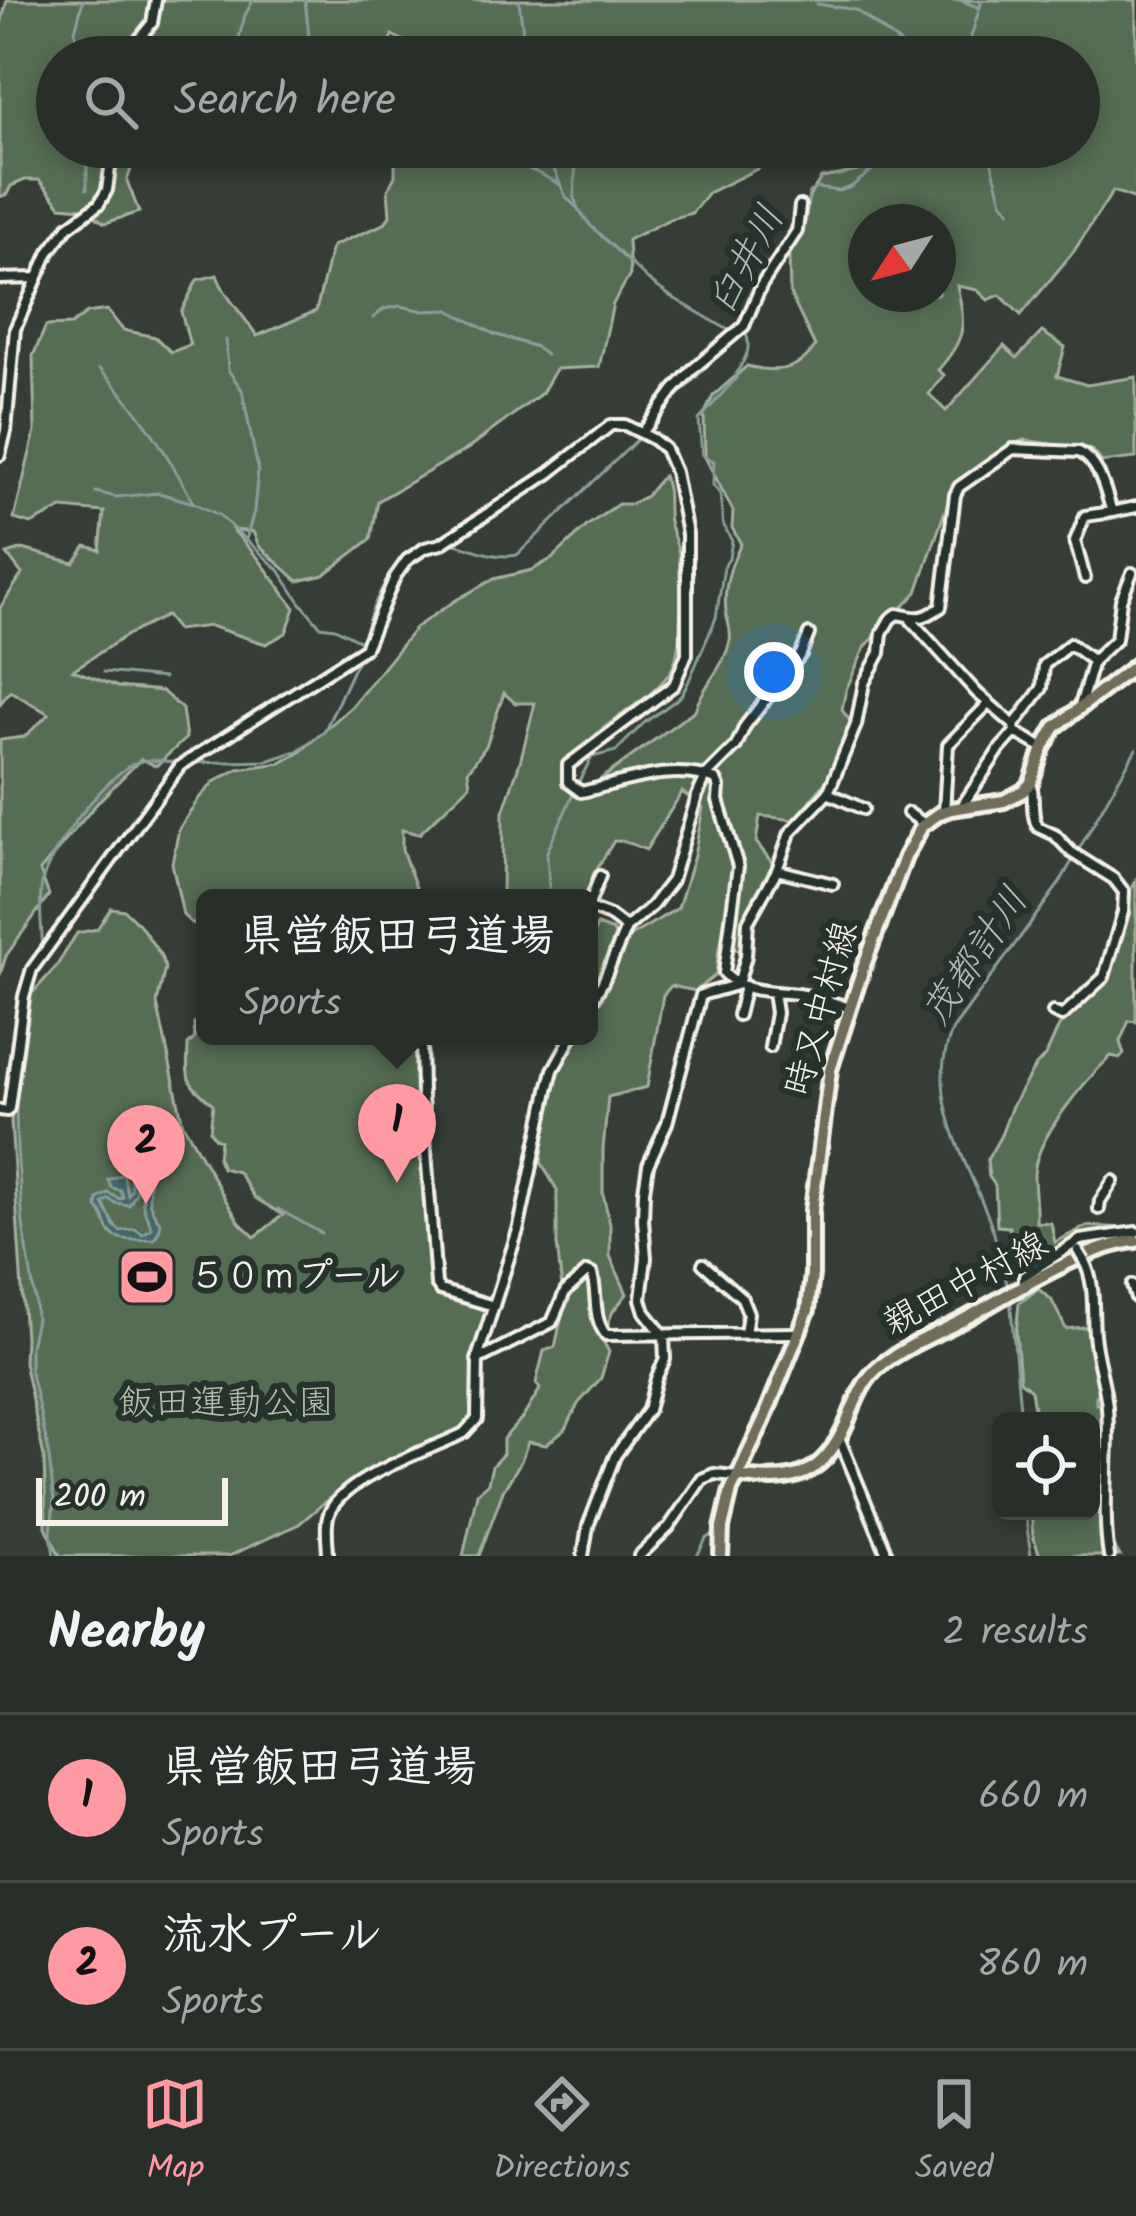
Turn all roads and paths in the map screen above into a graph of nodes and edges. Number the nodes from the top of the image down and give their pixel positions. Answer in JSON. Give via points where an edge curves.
{"nodes":[{"id":1,"x":156,"y":0,"type":"edge"},
{"id":2,"x":141,"y":36,"type":"edge"},
{"id":3,"x":110,"y":168,"type":"edge"},
{"id":4,"x":800,"y":206,"type":"dead end"},
{"id":5,"x":0,"y":278,"type":"edge"},
{"id":6,"x":35,"y":278,"type":"junction"},
{"id":7,"x":643,"y":432,"type":"junction"},
{"id":8,"x":0,"y":455,"type":"edge"},
{"id":9,"x":1136,"y":507,"type":"edge"},
{"id":10,"x":1112,"y":512,"type":"junction"},
{"id":11,"x":1132,"y":573,"type":"dead end"},
{"id":12,"x":1085,"y":578,"type":"dead end"},
{"id":13,"x":910,"y":620,"type":"junction"},
{"id":14,"x":809,"y":634,"type":"dead end"},
{"id":15,"x":1093,"y":661,"type":"junction"},
{"id":16,"x":1136,"y":665,"type":"edge"},
{"id":17,"x":989,"y":703,"type":"junction"},
{"id":18,"x":1080,"y":707,"type":"junction"},
{"id":19,"x":1015,"y":728,"type":"junction"},
{"id":20,"x":1043,"y":748,"type":"junction"},
{"id":21,"x":706,"y":776,"type":"junction"},
{"id":22,"x":1031,"y":783,"type":"junction"},
{"id":23,"x":828,"y":793,"type":"junction"},
{"id":24,"x":961,"y":808,"type":"junction"},
{"id":25,"x":863,"y":809,"type":"dead end"},
{"id":26,"x":944,"y":812,"type":"junction"},
{"id":27,"x":908,"y":813,"type":"dead end"},
{"id":28,"x":925,"y":824,"type":"junction"},
{"id":29,"x":778,"y":870,"type":"junction"},
{"id":30,"x":600,"y":876,"type":"dead end"},
{"id":31,"x":833,"y":884,"type":"dead end"},
{"id":32,"x":595,"y":889,"type":"edge"},
{"id":33,"x":598,"y":910,"type":"edge"},
{"id":34,"x":626,"y":928,"type":"junction"},
{"id":35,"x":741,"y":985,"type":"junction"},
{"id":36,"x":598,"y":991,"type":"edge"},
{"id":37,"x":773,"y":992,"type":"junction"},
{"id":38,"x":850,"y":1008,"type":"junction"},
{"id":39,"x":1053,"y":1012,"type":"dead end"},
{"id":40,"x":738,"y":1015,"type":"dead end"},
{"id":41,"x":421,"y":1045,"type":"edge"},
{"id":42,"x":567,"y":1045,"type":"edge"},
{"id":43,"x":770,"y":1047,"type":"dead end"},
{"id":44,"x":0,"y":1110,"type":"edge"},
{"id":45,"x":1113,"y":1181,"type":"dead end"},
{"id":46,"x":1099,"y":1209,"type":"dead end"},
{"id":47,"x":1136,"y":1232,"type":"edge"},
{"id":48,"x":1136,"y":1241,"type":"edge"},
{"id":49,"x":1076,"y":1247,"type":"junction"},
{"id":50,"x":703,"y":1264,"type":"dead end"},
{"id":51,"x":1132,"y":1286,"type":"dead end"},
{"id":52,"x":1019,"y":1290,"type":"junction"},
{"id":53,"x":1136,"y":1298,"type":"edge"},
{"id":54,"x":494,"y":1306,"type":"junction"},
{"id":55,"x":745,"y":1334,"type":"junction"},
{"id":56,"x":800,"y":1334,"type":"junction"},
{"id":57,"x":664,"y":1336,"type":"junction"},
{"id":58,"x":477,"y":1360,"type":"junction"},
{"id":59,"x":840,"y":1440,"type":"junction"},
{"id":60,"x":737,"y":1476,"type":"junction"},
{"id":61,"x":328,"y":1556,"type":"edge"},
{"id":62,"x":583,"y":1556,"type":"edge"},
{"id":63,"x":640,"y":1556,"type":"edge"},
{"id":64,"x":722,"y":1556,"type":"edge"},
{"id":65,"x":888,"y":1556,"type":"edge"},
{"id":66,"x":1109,"y":1556,"type":"edge"}],
"edges":[{"from":1,"to":2,"type":"street"},
{"from":3,"to":6,"type":"street","via":[[99,203],[62,234]]},
{"from":4,"to":7,"type":"street","via":[[797,231],[744,326],[693,369]]},
{"from":5,"to":6,"type":"street"},
{"from":6,"to":8,"type":"street","via":[[12,342]]},
{"from":7,"to":21,"type":"street","via":[[665,449],[675,472],[687,534],[687,655],[674,685],[568,765],[568,782],[580,793],[627,780]]},
{"from":7,"to":44,"type":"street","via":[[604,428],[548,474],[407,560],[365,648],[180,766],[32,969],[9,1108]]},
{"from":9,"to":10,"type":"street"},
{"from":10,"to":12,"type":"street","via":[[1085,516],[1075,542]]},
{"from":10,"to":13,"type":"street","via":[[1087,455],[1012,449],[959,487],[940,607]]},
{"from":11,"to":15,"type":"street","via":[[1116,639]]},
{"from":13,"to":17,"type":"street"},
{"from":13,"to":23,"type":"street","via":[[897,614],[882,633]]},
{"from":14,"to":21,"type":"street","via":[[736,746]]},
{"from":15,"to":18,"type":"street"},
{"from":15,"to":19,"type":"street","via":[[1070,644],[1044,665],[1042,688]]},
{"from":16,"to":18,"type":"main road"},
{"from":17,"to":19,"type":"street"},
{"from":17,"to":26,"type":"street","via":[[948,745]]},
{"from":18,"to":20,"type":"main road"},
{"from":19,"to":20,"type":"street"},
{"from":19,"to":24,"type":"street"},
{"from":20,"to":22,"type":"main road"},
{"from":21,"to":34,"type":"street","via":[[672,880]]},
{"from":21,"to":35,"type":"street","via":[[719,787],[738,866],[723,965]]},
{"from":22,"to":24,"type":"main road","via":[[1004,801]]},
{"from":22,"to":39,"type":"street","via":[[1035,824],[1124,892],[1104,976],[1070,1012]]},
{"from":23,"to":25,"type":"street"},
{"from":23,"to":29,"type":"street","via":[[790,833]]},
{"from":24,"to":26,"type":"main road"},
{"from":26,"to":28,"type":"main road"},
{"from":27,"to":28,"type":"street"},
{"from":28,"to":38,"type":"main road","name":"時又中村線","via":[[905,857]]},
{"from":29,"to":31,"type":"street"},
{"from":29,"to":35,"type":"street","via":[[748,922]]},
{"from":30,"to":32,"type":"street"},
{"from":33,"to":34,"type":"street"},
{"from":34,"to":36,"type":"street"},
{"from":35,"to":37,"type":"street"},
{"from":35,"to":40,"type":"street"},
{"from":35,"to":57,"type":"street","via":[[701,995],[648,1165],[641,1299]]},
{"from":37,"to":38,"type":"street"},
{"from":37,"to":43,"type":"street"},
{"from":38,"to":56,"type":"main road","name":"時又中村線","via":[[823,1112],[811,1293]]},
{"from":41,"to":54,"type":"street","via":[[436,1284]]},
{"from":42,"to":54,"type":"street","via":[[553,1070]]},
{"from":45,"to":46,"type":"street"},
{"from":47,"to":49,"type":"street"},
{"from":48,"to":52,"type":"main road","name":"親田中村線","via":[[1099,1249]]},
{"from":49,"to":52,"type":"street","via":[[1024,1276]]},
{"from":49,"to":66,"type":"street","bridge":true,"via":[[1092,1276],[1107,1402]]},
{"from":50,"to":55,"type":"street","via":[[742,1298]]},
{"from":51,"to":53,"type":"street"},
{"from":52,"to":59,"type":"main road","name":"親田中村線","via":[[876,1369]]},
{"from":54,"to":58,"type":"street"},
{"from":55,"to":56,"type":"street"},
{"from":55,"to":57,"type":"street"},
{"from":56,"to":60,"type":"main road","name":"時又中村線"},
{"from":57,"to":58,"type":"street","via":[[606,1335],[587,1271],[552,1322]]},
{"from":57,"to":62,"type":"street","via":[[648,1410],[615,1456]]},
{"from":58,"to":61,"type":"street","via":[[477,1419],[469,1430],[338,1496],[327,1518]]},
{"from":59,"to":60,"type":"main road","name":"親田中村線","via":[[798,1475]]},
{"from":59,"to":65,"type":"street"},
{"from":60,"to":63,"type":"street","via":[[702,1479]]},
{"from":60,"to":64,"type":"main road","name":"時又中村線","via":[[724,1510]]}]}
